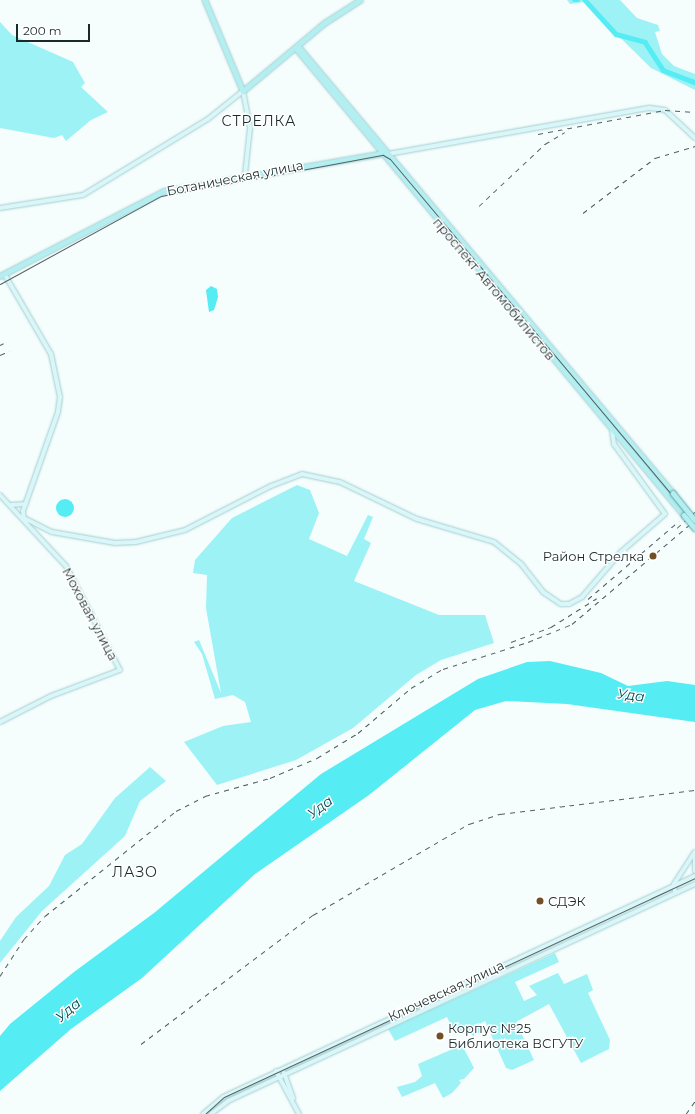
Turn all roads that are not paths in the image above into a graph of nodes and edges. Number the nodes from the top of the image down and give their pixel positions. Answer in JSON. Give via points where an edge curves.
{"nodes":[{"id":1,"x":205,"y":0,"type":"edge"},
{"id":2,"x":360,"y":0,"type":"edge"},
{"id":3,"x":297,"y":47,"type":"junction"},
{"id":4,"x":243,"y":90,"type":"junction"},
{"id":5,"x":695,"y":138,"type":"edge"},
{"id":6,"x":381,"y":152,"type":"junction"},
{"id":7,"x":388,"y":154,"type":"junction"},
{"id":8,"x":245,"y":175,"type":"junction"},
{"id":9,"x":0,"y":208,"type":"edge"},
{"id":10,"x":2,"y":277,"type":"edge"},
{"id":11,"x":612,"y":429,"type":"junction"},
{"id":12,"x":0,"y":495,"type":"edge"},
{"id":13,"x":671,"y":495,"type":"junction"},
{"id":14,"x":26,"y":504,"type":"junction"},
{"id":15,"x":11,"y":505,"type":"junction"},
{"id":16,"x":695,"y":520,"type":"edge"},
{"id":17,"x":24,"y":521,"type":"junction"},
{"id":18,"x":695,"y":528,"type":"edge"},
{"id":19,"x":0,"y":722,"type":"edge"},
{"id":20,"x":695,"y":854,"type":"edge"},
{"id":21,"x":695,"y":864,"type":"edge"},
{"id":22,"x":695,"y":871,"type":"edge"},
{"id":23,"x":695,"y":876,"type":"edge"},
{"id":24,"x":674,"y":884,"type":"junction"},
{"id":25,"x":695,"y":884,"type":"edge"},
{"id":26,"x":675,"y":892,"type":"junction"},
{"id":27,"x":598,"y":920,"type":"junction"},
{"id":28,"x":601,"y":926,"type":"junction"},
{"id":29,"x":466,"y":982,"type":"junction"},
{"id":30,"x":469,"y":988,"type":"junction"},
{"id":31,"x":282,"y":1068,"type":"junction"},
{"id":32,"x":276,"y":1071,"type":"junction"},
{"id":33,"x":285,"y":1075,"type":"junction"},
{"id":34,"x":279,"y":1078,"type":"junction"},
{"id":35,"x":296,"y":1108,"type":"junction"},
{"id":36,"x":202,"y":1114,"type":"edge"},
{"id":37,"x":211,"y":1114,"type":"edge"},
{"id":38,"x":299,"y":1114,"type":"edge"}],
"edges":[{"from":1,"to":4,"type":"main road"},
{"from":2,"to":3,"type":"main road"},
{"from":3,"to":4,"type":"main road"},
{"from":3,"to":6,"type":"main road","name":"проспект Автомобилистов"},
{"from":3,"to":7,"type":"main road","name":"проспект Автомобилистов"},
{"from":4,"to":8,"type":"main road","via":[[250,128]]},
{"from":4,"to":9,"type":"main road","via":[[208,119],[79,196]]},
{"from":5,"to":7,"type":"main road","via":[[665,110],[650,108]]},
{"from":6,"to":7,"type":"main road","name":"Ботаническая улица"},
{"from":6,"to":8,"type":"main road","name":"Ботаническая улица"},
{"from":6,"to":11,"type":"main road","name":"проспект Автомобилистов"},
{"from":7,"to":13,"type":"main road","name":"проспект Автомобилистов"},
{"from":8,"to":10,"type":"main road","name":"Ботаническая улица","via":[[151,196]]},
{"from":10,"to":14,"type":"main road","via":[[50,354],[58,381],[58,412]]},
{"from":11,"to":13,"type":"main road","name":"проспект Автомобилистов"},
{"from":11,"to":17,"type":"main road","via":[[614,444],[665,514],[622,552],[589,590],[573,603],[561,604],[544,592],[522,565],[494,542],[417,519],[332,479],[295,475],[216,516],[156,539],[119,543],[52,532]]},
{"from":12,"to":15,"type":"main road","name":"Моховая улица"},
{"from":13,"to":16,"type":"main road","name":"проспект Автомобилистов","bridge":true},
{"from":13,"to":18,"type":"main road","name":"проспект Автомобилистов","bridge":true},
{"from":14,"to":15,"type":"main road"},
{"from":14,"to":17,"type":"main road"},
{"from":15,"to":17,"type":"main road","name":"Моховая улица"},
{"from":17,"to":19,"type":"main road","name":"Моховая улица","via":[[76,581],[120,670],[51,696]]},
{"from":20,"to":21,"type":"main road"},
{"from":20,"to":24,"type":"main road"},
{"from":21,"to":22,"type":"main road"},
{"from":23,"to":24,"type":"main road","name":"Ключевская улица"},
{"from":24,"to":26,"type":"main road"},
{"from":24,"to":27,"type":"main road","name":"Ключевская улица"},
{"from":25,"to":26,"type":"main road","name":"Ключевская улица"},
{"from":26,"to":28,"type":"main road","name":"Ключевская улица"},
{"from":27,"to":28,"type":"main road"},
{"from":27,"to":29,"type":"main road","name":"Ключевская улица"},
{"from":28,"to":30,"type":"main road","name":"Ключевская улица"},
{"from":29,"to":30,"type":"main road"},
{"from":29,"to":31,"type":"main road","name":"Ключевская улица"},
{"from":30,"to":33,"type":"main road","name":"Ключевская улица"},
{"from":31,"to":32,"type":"main road","name":"Ключевская улица"},
{"from":31,"to":33,"type":"main road"},
{"from":32,"to":34,"type":"main road"},
{"from":32,"to":36,"type":"main road","name":"Ключевская улица","via":[[223,1096]]},
{"from":33,"to":34,"type":"main road","name":"Ключевская улица"},
{"from":33,"to":35,"type":"main road"},
{"from":34,"to":35,"type":"main road"},
{"from":34,"to":37,"type":"main road","name":"Ключевская улица","via":[[228,1101]]},
{"from":35,"to":38,"type":"main road"}]}
